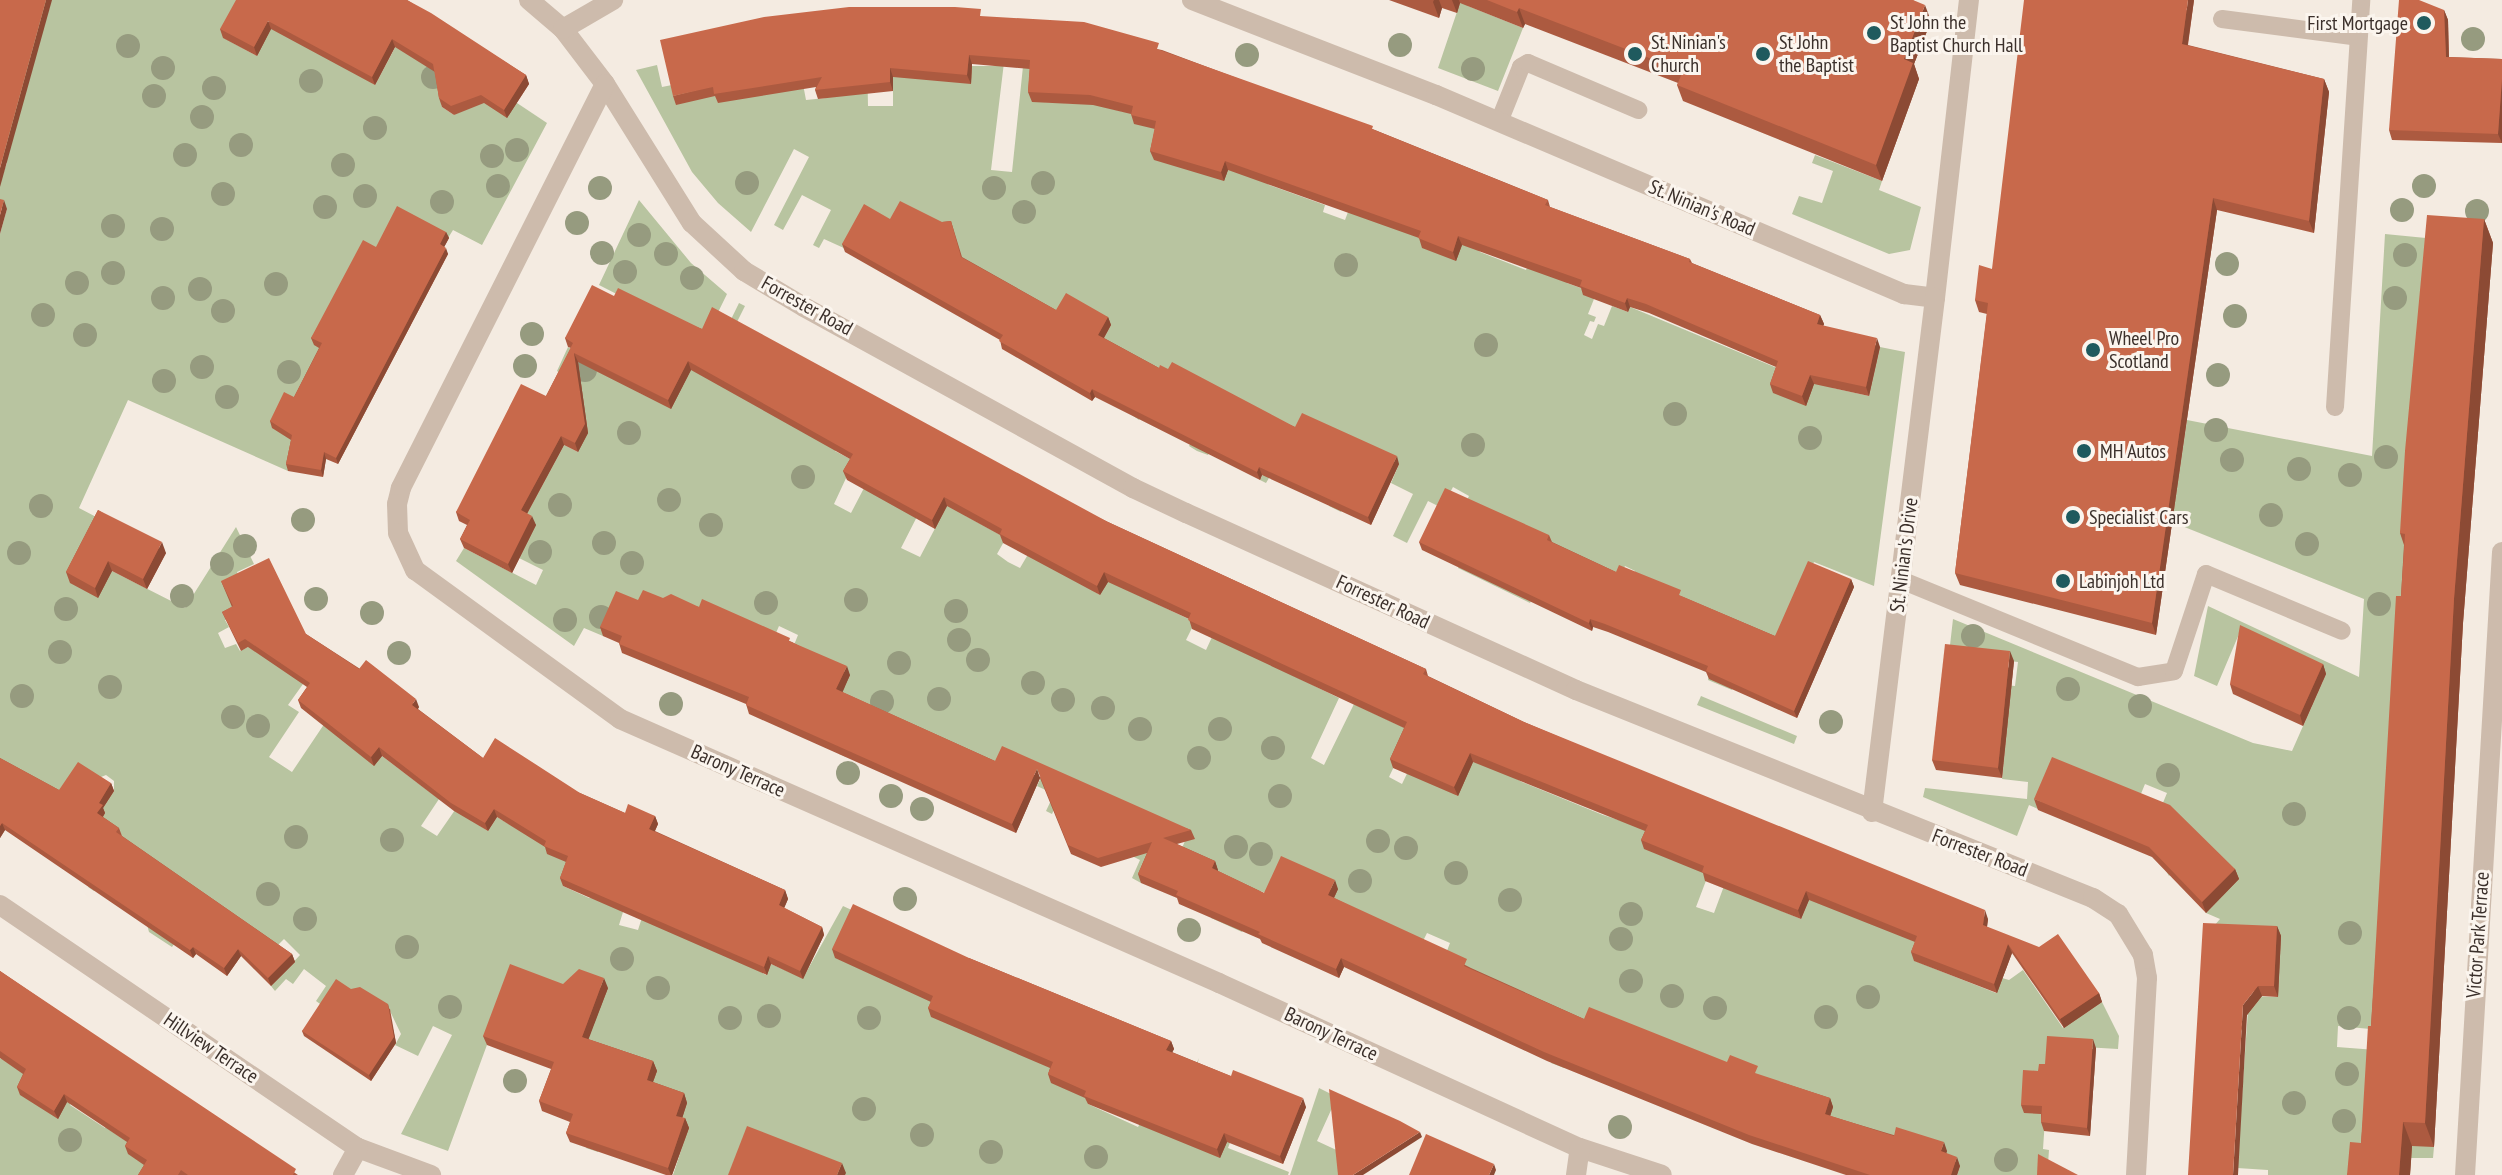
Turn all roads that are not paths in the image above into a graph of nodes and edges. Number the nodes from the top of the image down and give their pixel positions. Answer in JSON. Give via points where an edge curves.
{"nodes":[{"id":1,"x":529,"y":0,"type":"edge"},
{"id":2,"x":613,"y":0,"type":"edge"},
{"id":3,"x":1192,"y":0,"type":"edge"},
{"id":4,"x":1969,"y":0,"type":"edge"},
{"id":5,"x":2361,"y":0,"type":"edge"},
{"id":6,"x":2222,"y":19,"type":"dead end"},
{"id":7,"x":563,"y":29,"type":"junction"},
{"id":8,"x":2358,"y":37,"type":"junction"},
{"id":9,"x":605,"y":84,"type":"junction"},
{"id":10,"x":1638,"y":110,"type":"dead end"},
{"id":11,"x":1499,"y":122,"type":"junction"},
{"id":12,"x":1935,"y":298,"type":"junction"},
{"id":13,"x":2335,"y":407,"type":"dead end"},
{"id":14,"x":2502,"y":552,"type":"edge"},
{"id":15,"x":1901,"y":580,"type":"junction"},
{"id":16,"x":2342,"y":631,"type":"dead end"},
{"id":17,"x":1872,"y":812,"type":"junction"},
{"id":18,"x":0,"y":905,"type":"edge"},
{"id":19,"x":358,"y":1148,"type":"junction"},
{"id":20,"x":1580,"y":1148,"type":"junction"},
{"id":21,"x":343,"y":1175,"type":"edge"},
{"id":22,"x":431,"y":1175,"type":"edge"},
{"id":23,"x":1576,"y":1175,"type":"edge"},
{"id":24,"x":1662,"y":1175,"type":"edge"},
{"id":25,"x":2136,"y":1175,"type":"edge"},
{"id":26,"x":2465,"y":1175,"type":"edge"}],
"edges":[{"from":1,"to":7,"type":"street","name":"Forrester Road"},
{"from":2,"to":7,"type":"street"},
{"from":3,"to":11,"type":"street","name":"St. Ninian's Road"},
{"from":4,"to":12,"type":"street"},
{"from":5,"to":8,"type":"lane"},
{"from":6,"to":8,"type":"lane"},
{"from":7,"to":9,"type":"street","name":"Forrester Road"},
{"from":8,"to":13,"type":"lane"},
{"from":9,"to":17,"type":"street","name":"Forrester Road","via":[[692,223],[744,271],[804,307],[1133,488],[1576,690]]},
{"from":9,"to":20,"type":"street","name":"Barony Terrace","via":[[401,488],[398,533],[415,570],[620,719]]},
{"from":10,"to":11,"type":"lane","via":[[1528,63],[1521,67]]},
{"from":11,"to":12,"type":"street","name":"St. Ninian's Road","via":[[1904,294]]},
{"from":12,"to":15,"type":"street","name":"St. Ninian's Drive"},
{"from":14,"to":26,"type":"street","name":"Victor Park Terrace"},
{"from":15,"to":16,"type":"lane","via":[[2138,677],[2174,671],[2206,574]]},
{"from":15,"to":17,"type":"street","name":"St. Ninian's Drive"},
{"from":17,"to":25,"type":"street","name":"Forrester Road","via":[[2093,898],[2118,914],[2143,955],[2147,978]]},
{"from":18,"to":19,"type":"street","name":"Hillview Terrace"},
{"from":19,"to":21,"type":"street"},
{"from":19,"to":22,"type":"street","name":"Hillview Terrace"},
{"from":20,"to":23,"type":"street"},
{"from":20,"to":24,"type":"street","name":"Barony Terrace"}]}
